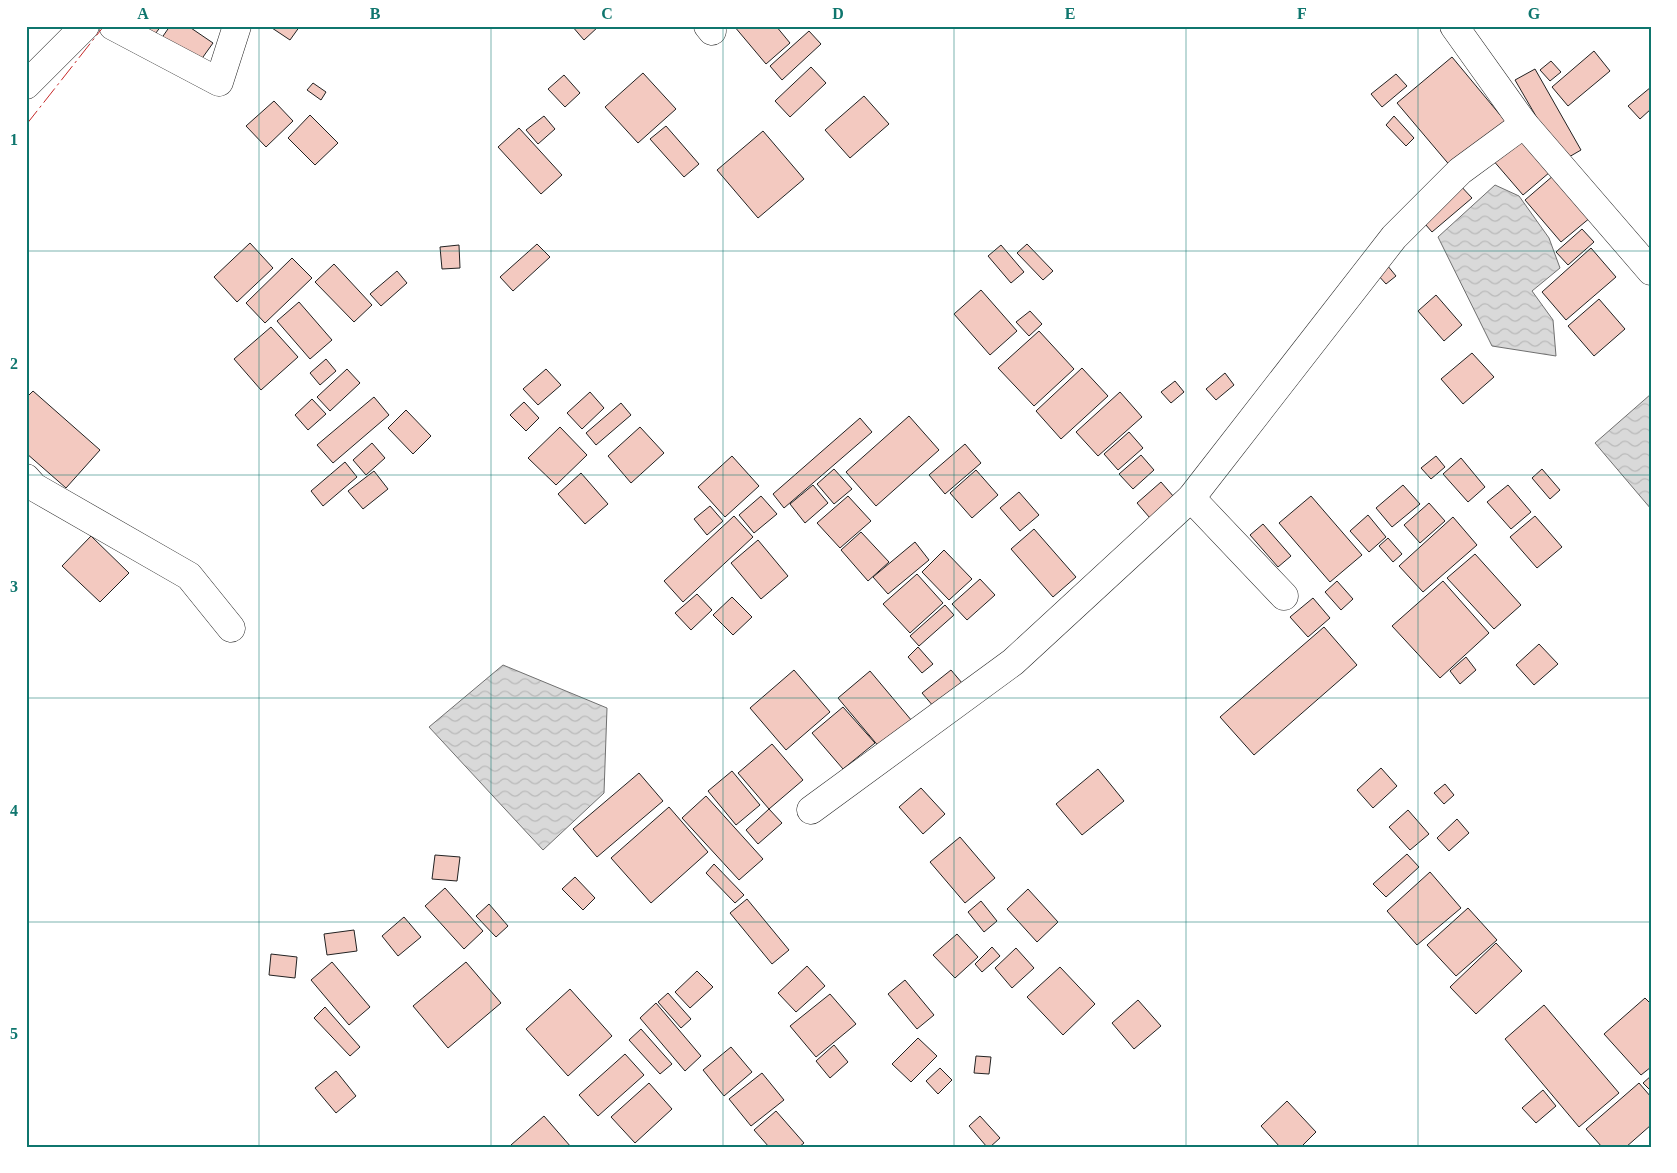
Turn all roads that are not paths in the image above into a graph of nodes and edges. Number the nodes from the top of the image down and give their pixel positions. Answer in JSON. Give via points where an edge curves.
{"nodes":[{"id":1,"x":85,"y":26,"type":"edge"},
{"id":2,"x":113,"y":26,"type":"edge"},
{"id":3,"x":237,"y":26,"type":"edge"},
{"id":4,"x":1454,"y":26,"type":"edge"},
{"id":5,"x":26,"y":85,"type":"edge"},
{"id":6,"x":1524,"y":124,"type":"junction"},
{"id":7,"x":1651,"y":271,"type":"edge"},
{"id":8,"x":26,"y":478,"type":"edge"},
{"id":9,"x":1191,"y":498,"type":"junction"},
{"id":10,"x":1284,"y":596,"type":"dead end"},
{"id":11,"x":232,"y":628,"type":"dead end"},
{"id":12,"x":811,"y":810,"type":"dead end"}],
"edges":[{"from":1,"to":5,"type":"street"},
{"from":2,"to":3,"type":"street","via":[[219,82]]},
{"from":4,"to":6,"type":"street"},
{"from":6,"to":7,"type":"street"},
{"from":6,"to":9,"type":"street","via":[[1460,172],[1394,238]]},
{"from":8,"to":11,"type":"street","via":[[34,486],[189,576]]},
{"from":9,"to":10,"type":"street"},
{"from":9,"to":12,"type":"street","via":[[1012,662]]}]}
